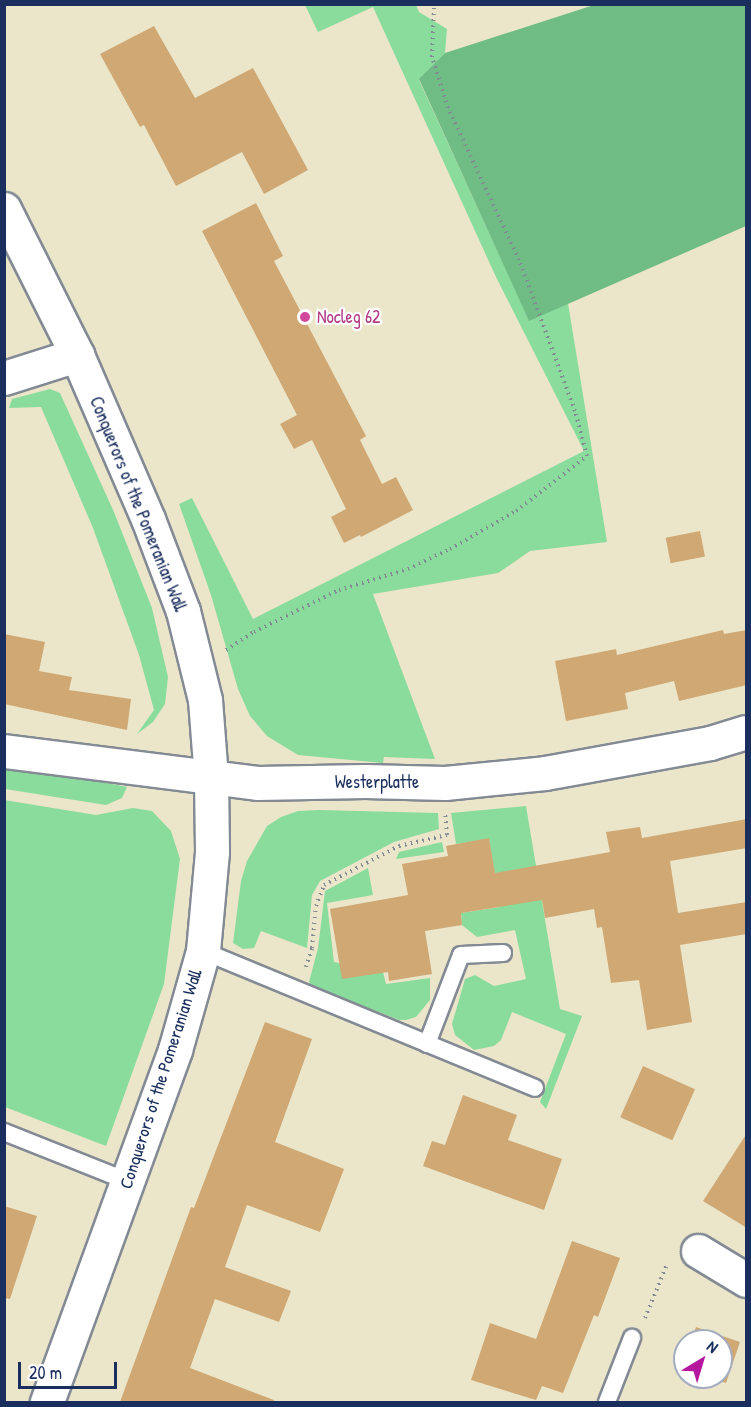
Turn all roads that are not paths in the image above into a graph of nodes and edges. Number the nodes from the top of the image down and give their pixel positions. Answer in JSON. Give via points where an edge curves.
{"nodes":[{"id":1,"x":4,"y":209,"type":"edge"},
{"id":2,"x":77,"y":355,"type":"junction"},
{"id":3,"x":4,"y":378,"type":"edge"},
{"id":4,"x":747,"y":732,"type":"edge"},
{"id":5,"x":4,"y":751,"type":"edge"},
{"id":6,"x":211,"y":778,"type":"junction"},
{"id":7,"x":203,"y":951,"type":"junction"},
{"id":8,"x":503,"y":952,"type":"dead end"},
{"id":9,"x":427,"y":1044,"type":"junction"},
{"id":10,"x":535,"y":1088,"type":"dead end"},
{"id":11,"x":4,"y":1132,"type":"edge"},
{"id":12,"x":127,"y":1181,"type":"junction"},
{"id":13,"x":698,"y":1251,"type":"dead end"},
{"id":14,"x":747,"y":1280,"type":"edge"},
{"id":15,"x":632,"y":1338,"type":"road end"},
{"id":16,"x":47,"y":1402,"type":"edge"},
{"id":17,"x":607,"y":1402,"type":"edge"}],
"edges":[{"from":1,"to":2,"type":"street","name":"Conquerors of the Pomeranian Wall"},
{"from":2,"to":3,"type":"street"},
{"from":2,"to":6,"type":"street","name":"Conquerors of the Pomeranian Wall","via":[[183,611],[205,700]]},
{"from":4,"to":6,"type":"street","name":"Westerplatte","via":[[710,743],[545,773],[441,783],[257,783]]},
{"from":5,"to":6,"type":"street","name":"Westerplatte"},
{"from":6,"to":7,"type":"street","name":"Conquerors of the Pomeranian Wall","via":[[212,852]]},
{"from":7,"to":9,"type":"lane"},
{"from":7,"to":12,"type":"street","name":"Conquerors of the Pomeranian Wall","via":[[175,1050]]},
{"from":8,"to":9,"type":"lane","via":[[461,955]]},
{"from":9,"to":10,"type":"lane"},
{"from":11,"to":12,"type":"lane"},
{"from":12,"to":16,"type":"street","name":"Conquerors of the Pomeranian Wall"},
{"from":13,"to":14,"type":"street"},
{"from":15,"to":17,"type":"lane"}]}
